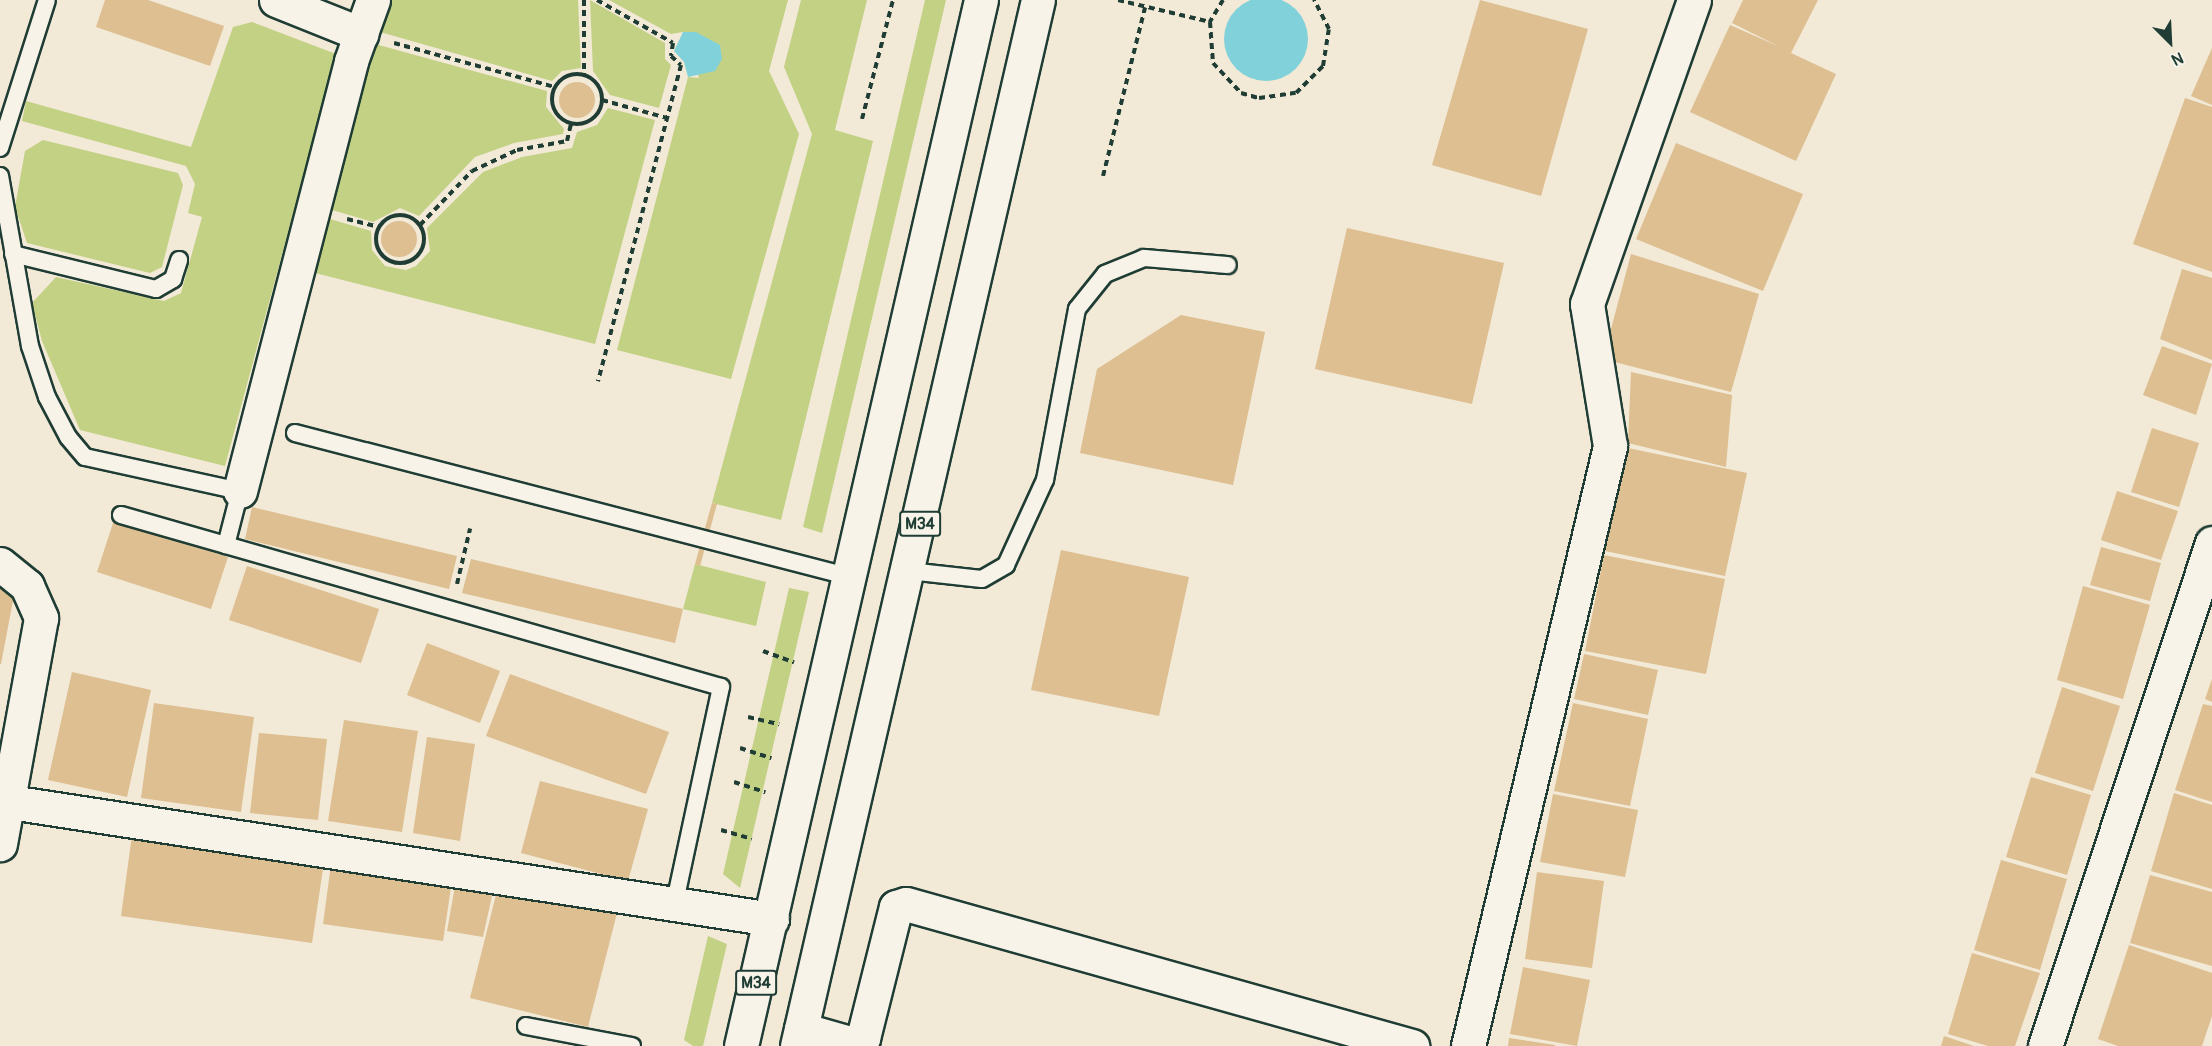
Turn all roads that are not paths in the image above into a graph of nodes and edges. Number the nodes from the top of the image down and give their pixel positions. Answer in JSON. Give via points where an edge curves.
{"nodes":[{"id":1,"x":47,"y":0,"type":"edge"},
{"id":2,"x":276,"y":0,"type":"edge"},
{"id":3,"x":342,"y":0,"type":"edge"},
{"id":4,"x":373,"y":0,"type":"edge"},
{"id":5,"x":981,"y":0,"type":"edge"},
{"id":6,"x":1038,"y":0,"type":"edge"},
{"id":7,"x":1694,"y":0,"type":"edge"},
{"id":8,"x":361,"y":33,"type":"junction"},
{"id":9,"x":0,"y":148,"type":"edge"},
{"id":10,"x":0,"y":176,"type":"edge"},
{"id":11,"x":13,"y":254,"type":"junction"},
{"id":12,"x":178,"y":260,"type":"dead end"},
{"id":13,"x":1228,"y":265,"type":"dead end"},
{"id":14,"x":295,"y":433,"type":"dead end"},
{"id":15,"x":240,"y":492,"type":"junction"},
{"id":16,"x":121,"y":515,"type":"dead end"},
{"id":17,"x":2212,"y":543,"type":"edge"},
{"id":18,"x":226,"y":545,"type":"junction"},
{"id":19,"x":0,"y":564,"type":"edge"},
{"id":20,"x":909,"y":571,"type":"junction"},
{"id":21,"x":851,"y":577,"type":"junction"},
{"id":22,"x":10,"y":801,"type":"junction"},
{"id":23,"x":0,"y":844,"type":"edge"},
{"id":24,"x":675,"y":901,"type":"junction"},
{"id":25,"x":772,"y":919,"type":"junction"},
{"id":26,"x":526,"y":1026,"type":"dead end"},
{"id":27,"x":799,"y":1038,"type":"edge"},
{"id":28,"x":632,"y":1046,"type":"edge"},
{"id":29,"x":741,"y":1046,"type":"edge"},
{"id":30,"x":1412,"y":1046,"type":"edge"},
{"id":31,"x":1468,"y":1046,"type":"edge"},
{"id":32,"x":2045,"y":1046,"type":"edge"}],
"edges":[{"from":1,"to":9,"type":"lane"},
{"from":2,"to":8,"type":"street"},
{"from":3,"to":8,"type":"street"},
{"from":4,"to":8,"type":"street"},
{"from":5,"to":21,"type":"street","number":"M34"},
{"from":6,"to":20,"type":"street","number":"M34"},
{"from":7,"to":31,"type":"street","via":[[1587,304],[1610,446]]},
{"from":8,"to":15,"type":"street"},
{"from":10,"to":11,"type":"lane"},
{"from":11,"to":12,"type":"lane","via":[[156,289],[173,279]]},
{"from":11,"to":15,"type":"lane","via":[[30,346],[47,397],[85,457]]},
{"from":13,"to":20,"type":"lane","via":[[1144,258],[1105,274],[1077,309],[1045,480],[1006,565],[982,579]]},
{"from":14,"to":21,"type":"lane"},
{"from":15,"to":18,"type":"lane"},
{"from":16,"to":18,"type":"lane"},
{"from":17,"to":32,"type":"street"},
{"from":18,"to":24,"type":"lane","via":[[721,687]]},
{"from":19,"to":22,"type":"street","via":[[27,586],[41,618]]},
{"from":20,"to":27,"type":"street","number":"M34"},
{"from":21,"to":25,"type":"street","number":"M34"},
{"from":22,"to":23,"type":"street"},
{"from":22,"to":24,"type":"street"},
{"from":24,"to":25,"type":"street"},
{"from":25,"to":29,"type":"street","number":"M34"},
{"from":26,"to":28,"type":"lane"},
{"from":27,"to":30,"type":"street","via":[[853,1044],[863,1038],[896,907],[906,904]]}]}
